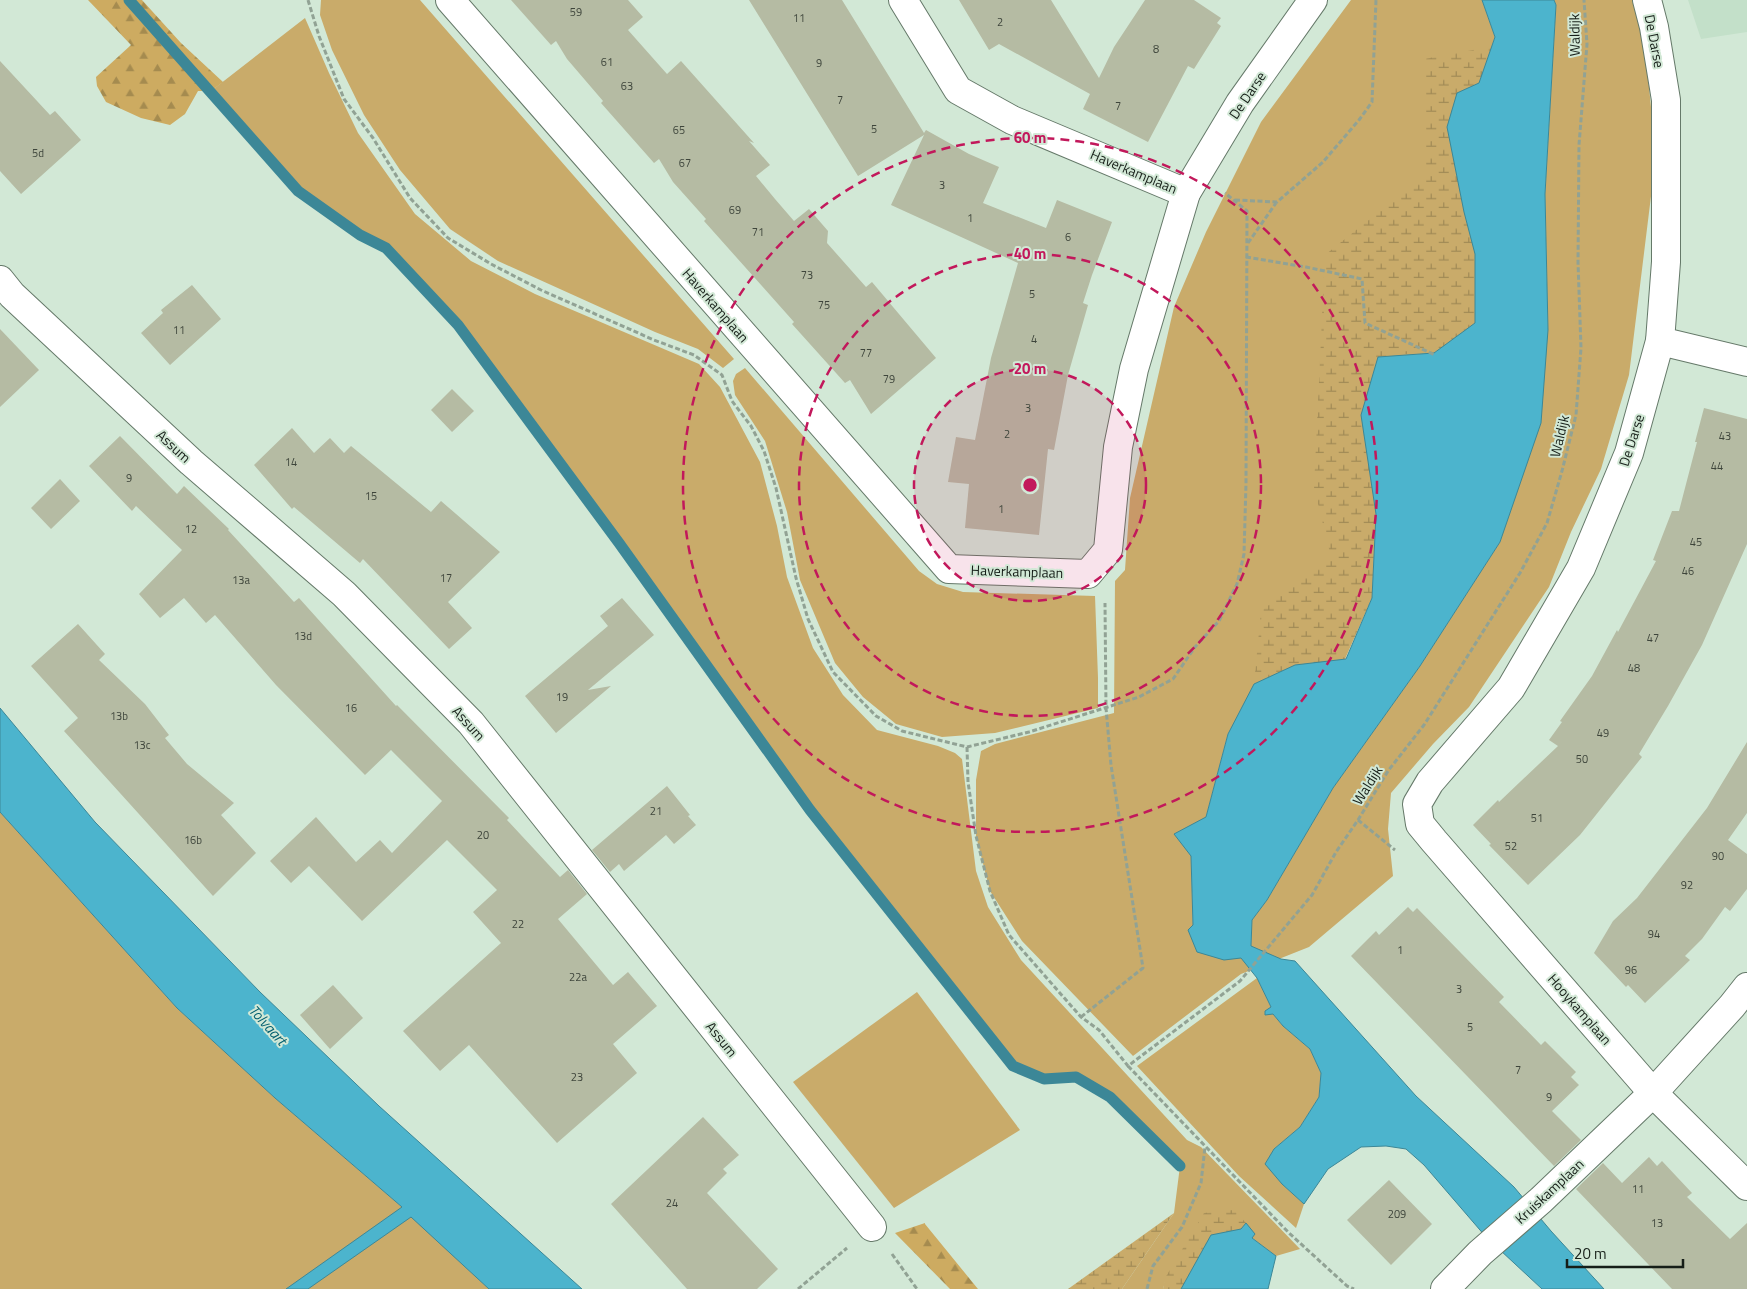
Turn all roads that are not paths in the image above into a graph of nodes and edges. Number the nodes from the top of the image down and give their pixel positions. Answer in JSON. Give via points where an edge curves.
{"nodes":[{"id":1,"x":450,"y":0,"type":"edge"},
{"id":2,"x":902,"y":0,"type":"edge"},
{"id":3,"x":1313,"y":0,"type":"edge"},
{"id":4,"x":1647,"y":0,"type":"edge"},
{"id":5,"x":1186,"y":193,"type":"junction"},
{"id":6,"x":0,"y":280,"type":"edge"},
{"id":7,"x":1660,"y":341,"type":"junction"},
{"id":8,"x":1747,"y":362,"type":"edge"},
{"id":9,"x":1420,"y":824,"type":"joint"},
{"id":10,"x":1747,"y":987,"type":"edge"},
{"id":11,"x":1653,"y":1093,"type":"junction"},
{"id":12,"x":1747,"y":1186,"type":"edge"},
{"id":13,"x":872,"y":1227,"type":"road end"},
{"id":14,"x":1445,"y":1289,"type":"edge"}],
"edges":[{"from":1,"to":5,"type":"street","name":"Haverkamplaan","via":[[949,569],[1088,574],[1108,550],[1118,447],[1132,379]]},
{"from":2,"to":5,"type":"street","name":"Haverkamplaan","via":[[958,90],[1012,120]]},
{"from":3,"to":5,"type":"street","name":"De Darse","via":[[1240,103]]},
{"from":4,"to":7,"type":"street","name":"De Darse","via":[[1666,100],[1666,262]]},
{"from":6,"to":13,"type":"street","name":"Assum","via":[[12,295],[191,462],[344,594],[471,723]]},
{"from":7,"to":8,"type":"street"},
{"from":7,"to":9,"type":"street","name":"De Darse","via":[[1629,453],[1581,568],[1511,688],[1430,782],[1417,804]]},
{"from":9,"to":11,"type":"street","name":"Hooykamplaan"},
{"from":10,"to":11,"type":"street","name":"Kruiskamplaan"},
{"from":11,"to":12,"type":"street","name":"Hooykamplaan"},
{"from":11,"to":14,"type":"street","name":"Kruiskamplaan"}]}
